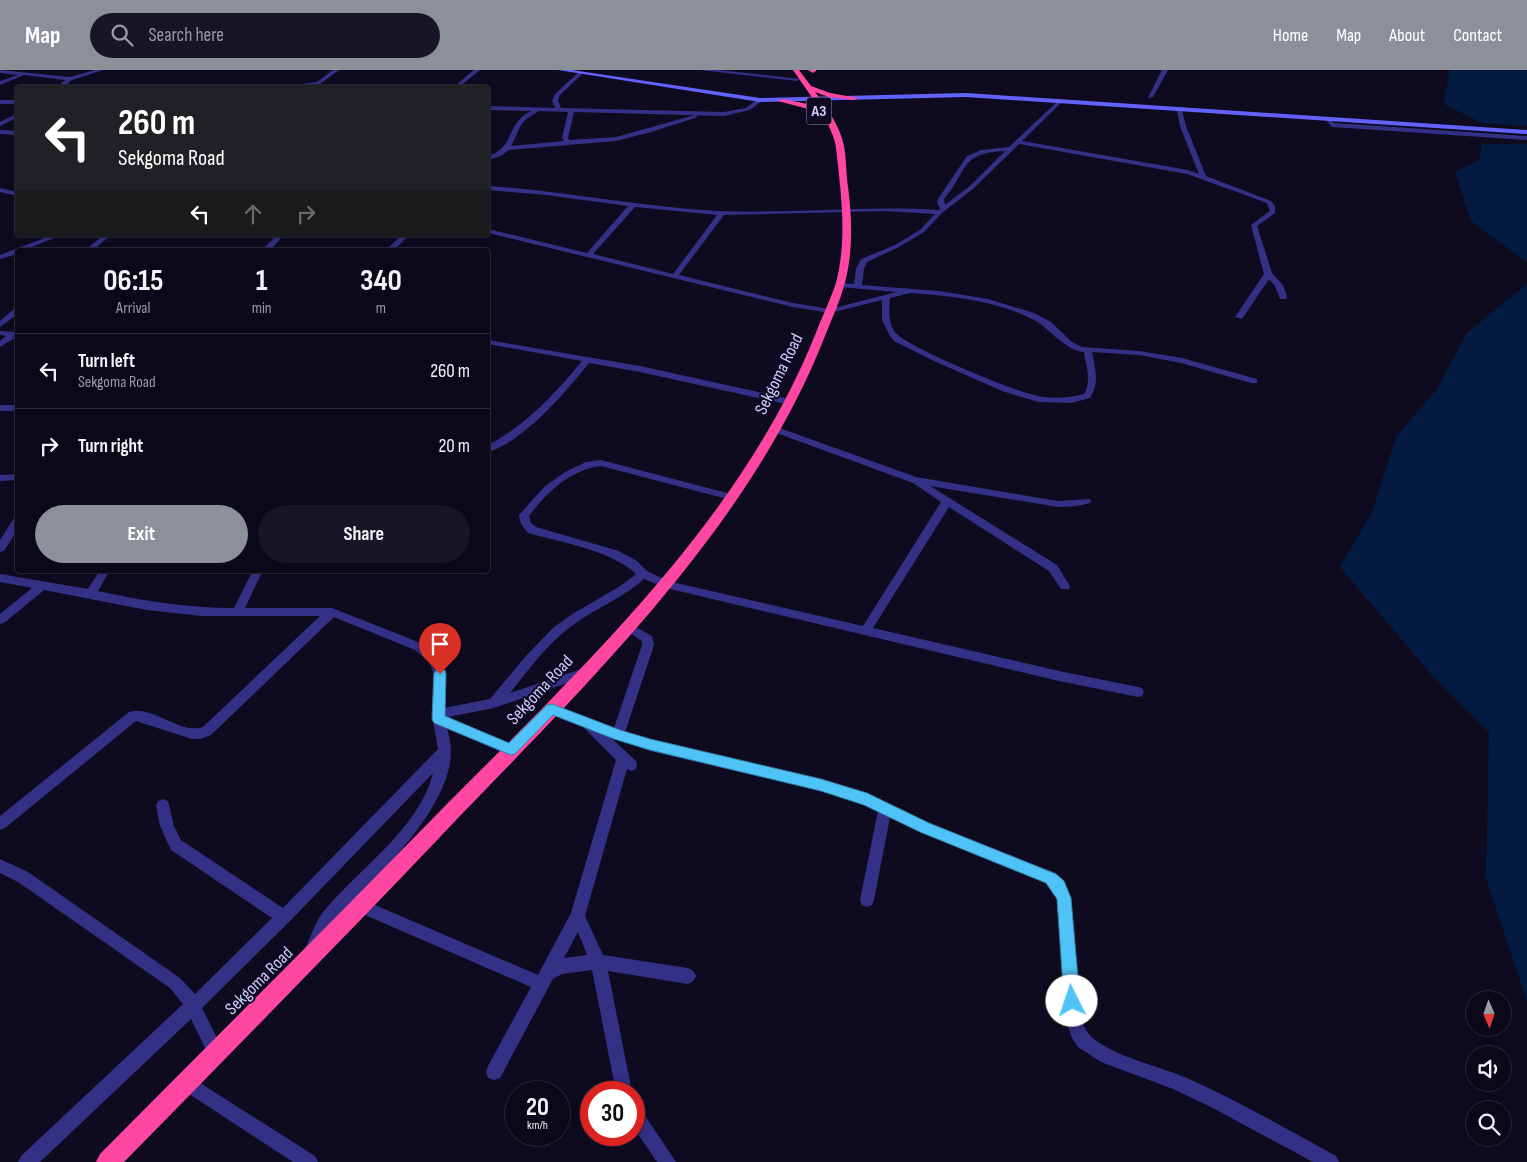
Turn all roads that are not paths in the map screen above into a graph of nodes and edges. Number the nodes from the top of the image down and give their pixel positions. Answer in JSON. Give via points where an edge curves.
{"nodes":[{"id":1,"x":32,"y":70,"type":"edge"},
{"id":2,"x":100,"y":70,"type":"edge"},
{"id":3,"x":336,"y":70,"type":"edge"},
{"id":4,"x":477,"y":70,"type":"edge"},
{"id":5,"x":561,"y":70,"type":"edge"},
{"id":6,"x":703,"y":70,"type":"edge"},
{"id":7,"x":790,"y":70,"type":"edge"},
{"id":8,"x":811,"y":70,"type":"edge"},
{"id":9,"x":1164,"y":70,"type":"edge"},
{"id":10,"x":0,"y":71,"type":"edge"},
{"id":11,"x":718,"y":71,"type":"edge"},
{"id":12,"x":26,"y":73,"type":"junction"},
{"id":13,"x":580,"y":73,"type":"junction"},
{"id":14,"x":798,"y":75,"type":"edge"},
{"id":15,"x":70,"y":79,"type":"junction"},
{"id":16,"x":0,"y":83,"type":"edge"},
{"id":17,"x":62,"y":85,"type":"edge"},
{"id":18,"x":313,"y":85,"type":"edge"},
{"id":19,"x":458,"y":85,"type":"edge"},
{"id":20,"x":807,"y":88,"type":"junction"},
{"id":21,"x":854,"y":98,"type":"junction"},
{"id":22,"x":760,"y":100,"type":"junction"},
{"id":23,"x":815,"y":100,"type":"junction"},
{"id":24,"x":782,"y":101,"type":"junction"},
{"id":25,"x":1060,"y":101,"type":"junction"},
{"id":26,"x":0,"y":102,"type":"edge"},
{"id":27,"x":15,"y":102,"type":"edge"},
{"id":28,"x":490,"y":108,"type":"edge"},
{"id":29,"x":1148,"y":108,"type":"junction"},
{"id":30,"x":541,"y":109,"type":"junction"},
{"id":31,"x":559,"y":110,"type":"junction"},
{"id":32,"x":571,"y":111,"type":"junction"},
{"id":33,"x":1180,"y":111,"type":"junction"},
{"id":34,"x":704,"y":114,"type":"junction"},
{"id":35,"x":824,"y":114,"type":"junction"},
{"id":36,"x":15,"y":116,"type":"edge"},
{"id":37,"x":1328,"y":119,"type":"junction"},
{"id":38,"x":0,"y":124,"type":"edge"},
{"id":39,"x":0,"y":132,"type":"edge"},
{"id":40,"x":15,"y":133,"type":"edge"},
{"id":41,"x":1526,"y":136,"type":"edge"},
{"id":42,"x":568,"y":142,"type":"junction"},
{"id":43,"x":1018,"y":142,"type":"junction"},
{"id":44,"x":508,"y":148,"type":"junction"},
{"id":45,"x":1011,"y":149,"type":"junction"},
{"id":46,"x":490,"y":157,"type":"edge"},
{"id":47,"x":1203,"y":176,"type":"junction"},
{"id":48,"x":490,"y":188,"type":"edge"},
{"id":49,"x":0,"y":190,"type":"edge"},
{"id":50,"x":15,"y":194,"type":"edge"},
{"id":51,"x":15,"y":194,"type":"edge"},
{"id":52,"x":0,"y":195,"type":"edge"},
{"id":53,"x":633,"y":205,"type":"junction"},
{"id":54,"x":847,"y":209,"type":"junction"},
{"id":55,"x":942,"y":210,"type":"junction"},
{"id":56,"x":722,"y":213,"type":"junction"},
{"id":57,"x":490,"y":232,"type":"edge"},
{"id":58,"x":53,"y":237,"type":"edge"},
{"id":59,"x":105,"y":237,"type":"edge"},
{"id":60,"x":278,"y":237,"type":"edge"},
{"id":61,"x":404,"y":237,"type":"edge"},
{"id":62,"x":23,"y":248,"type":"edge"},
{"id":63,"x":92,"y":248,"type":"edge"},
{"id":64,"x":268,"y":248,"type":"edge"},
{"id":65,"x":392,"y":248,"type":"edge"},
{"id":66,"x":15,"y":251,"type":"edge"},
{"id":67,"x":588,"y":256,"type":"junction"},
{"id":68,"x":0,"y":257,"type":"edge"},
{"id":69,"x":1268,"y":274,"type":"junction"},
{"id":70,"x":674,"y":276,"type":"junction"},
{"id":71,"x":840,"y":285,"type":"junction"},
{"id":72,"x":858,"y":285,"type":"junction"},
{"id":73,"x":909,"y":291,"type":"junction"},
{"id":74,"x":886,"y":296,"type":"junction"},
{"id":75,"x":1283,"y":297,"type":"dead end"},
{"id":76,"x":830,"y":311,"type":"junction"},
{"id":77,"x":15,"y":312,"type":"edge"},
{"id":78,"x":1239,"y":316,"type":"dead end"},
{"id":79,"x":0,"y":325,"type":"edge"},
{"id":80,"x":0,"y":333,"type":"edge"},
{"id":81,"x":15,"y":334,"type":"edge"},
{"id":82,"x":490,"y":342,"type":"edge"},
{"id":83,"x":0,"y":345,"type":"edge"},
{"id":84,"x":1088,"y":350,"type":"junction"},
{"id":85,"x":587,"y":360,"type":"junction"},
{"id":86,"x":1254,"y":381,"type":"dead end"},
{"id":87,"x":790,"y":402,"type":"junction"},
{"id":88,"x":0,"y":408,"type":"edge"},
{"id":89,"x":15,"y":408,"type":"edge"},
{"id":90,"x":774,"y":429,"type":"junction"},
{"id":91,"x":490,"y":448,"type":"edge"},
{"id":92,"x":15,"y":477,"type":"edge"},
{"id":93,"x":0,"y":478,"type":"edge"},
{"id":94,"x":914,"y":480,"type":"junction"},
{"id":95,"x":731,"y":497,"type":"junction"},
{"id":96,"x":947,"y":501,"type":"junction"},
{"id":97,"x":1086,"y":501,"type":"dead end"},
{"id":98,"x":15,"y":525,"type":"edge"},
{"id":99,"x":0,"y":548,"type":"edge"},
{"id":100,"x":103,"y":573,"type":"edge"},
{"id":101,"x":257,"y":573,"type":"edge"},
{"id":102,"x":643,"y":574,"type":"junction"},
{"id":103,"x":0,"y":578,"type":"edge"},
{"id":104,"x":666,"y":584,"type":"junction"},
{"id":105,"x":43,"y":585,"type":"junction"},
{"id":106,"x":1065,"y":586,"type":"dead end"},
{"id":107,"x":91,"y":594,"type":"junction"},
{"id":108,"x":332,"y":612,"type":"junction"},
{"id":109,"x":237,"y":613,"type":"junction"},
{"id":110,"x":0,"y":620,"type":"edge"},
{"id":111,"x":627,"y":626,"type":"junction"},
{"id":112,"x":866,"y":630,"type":"junction"},
{"id":113,"x":584,"y":673,"type":"junction"},
{"id":114,"x":1138,"y":692,"type":"dead end"},
{"id":115,"x":494,"y":704,"type":"junction"},
{"id":116,"x":552,"y":709,"type":"junction"},
{"id":117,"x":438,"y":716,"type":"junction"},
{"id":118,"x":586,"y":722,"type":"junction"},
{"id":119,"x":618,"y":735,"type":"junction"},
{"id":120,"x":511,"y":750,"type":"junction"},
{"id":121,"x":445,"y":752,"type":"junction"},
{"id":122,"x":163,"y":805,"type":"dead end"},
{"id":123,"x":885,"y":808,"type":"junction"},
{"id":124,"x":0,"y":824,"type":"edge"},
{"id":125,"x":0,"y":866,"type":"edge"},
{"id":126,"x":867,"y":900,"type":"dead end"},
{"id":127,"x":362,"y":906,"type":"junction"},
{"id":128,"x":578,"y":916,"type":"junction"},
{"id":129,"x":284,"y":917,"type":"junction"},
{"id":130,"x":309,"y":959,"type":"junction"},
{"id":131,"x":598,"y":963,"type":"junction"},
{"id":132,"x":688,"y":976,"type":"dead end"},
{"id":133,"x":544,"y":978,"type":"junction"},
{"id":134,"x":193,"y":1006,"type":"junction"},
{"id":135,"x":216,"y":1052,"type":"junction"},
{"id":136,"x":494,"y":1072,"type":"dead end"},
{"id":137,"x":622,"y":1081,"type":"edge"},
{"id":138,"x":186,"y":1082,"type":"junction"},
{"id":139,"x":645,"y":1130,"type":"edge"},
{"id":140,"x":27,"y":1162,"type":"edge"},
{"id":141,"x":108,"y":1162,"type":"edge"},
{"id":142,"x":309,"y":1162,"type":"edge"},
{"id":143,"x":667,"y":1162,"type":"edge"},
{"id":144,"x":1330,"y":1162,"type":"edge"}],
"edges":[{"from":1,"to":12,"type":"street"},
{"from":2,"to":15,"type":"street"},
{"from":3,"to":18,"type":"street"},
{"from":4,"to":19,"type":"street"},
{"from":5,"to":13,"type":"street"},
{"from":6,"to":11,"type":"street"},
{"from":7,"to":14,"type":"highway","name":"Sekgoma Road","number":"A3"},
{"from":8,"to":14,"type":"highway","via":[[814,71]]},
{"from":9,"to":29,"type":"street"},
{"from":10,"to":12,"type":"street"},
{"from":11,"to":14,"type":"street"},
{"from":12,"to":15,"type":"street"},
{"from":12,"to":16,"type":"street"},
{"from":13,"to":22,"type":"street"},
{"from":13,"to":31,"type":"street","via":[[557,95],[555,101]]},
{"from":14,"to":20,"type":"highway","name":"Sekgoma Road","number":"A3"},
{"from":15,"to":17,"type":"street"},
{"from":20,"to":21,"type":"highway"},
{"from":20,"to":23,"type":"highway","name":"Sekgoma Road","number":"A3"},
{"from":20,"to":24,"type":"highway","via":[[800,95]]},
{"from":21,"to":23,"type":"street"},
{"from":21,"to":25,"type":"street","via":[[959,95]]},
{"from":21,"to":35,"type":"highway","via":[[836,104]]},
{"from":22,"to":24,"type":"street"},
{"from":22,"to":34,"type":"street","via":[[737,112]]},
{"from":23,"to":24,"type":"street"},
{"from":23,"to":35,"type":"highway","name":"Sekgoma Road","number":"A3"},
{"from":24,"to":35,"type":"highway","via":[[810,106]]},
{"from":25,"to":29,"type":"street"},
{"from":25,"to":43,"type":"street"},
{"from":26,"to":27,"type":"street"},
{"from":28,"to":30,"type":"street"},
{"from":29,"to":33,"type":"street"},
{"from":30,"to":31,"type":"street"},
{"from":30,"to":44,"type":"street","via":[[517,124]]},
{"from":31,"to":32,"type":"street"},
{"from":32,"to":34,"type":"street"},
{"from":32,"to":42,"type":"street","via":[[565,138]]},
{"from":33,"to":37,"type":"street"},
{"from":33,"to":47,"type":"street"},
{"from":34,"to":42,"type":"street","via":[[607,140]]},
{"from":35,"to":54,"type":"highway","name":"Sekgoma Road","number":"A3","via":[[840,158]]},
{"from":36,"to":38,"type":"street"},
{"from":37,"to":41,"type":"street","via":[[1509,131]]},
{"from":37,"to":41,"type":"street","via":[[1332,125]]},
{"from":39,"to":40,"type":"street"},
{"from":42,"to":44,"type":"street"},
{"from":43,"to":45,"type":"street"},
{"from":43,"to":47,"type":"street"},
{"from":44,"to":46,"type":"street","via":[[502,154]]},
{"from":45,"to":55,"type":"street","via":[[972,187]]},
{"from":45,"to":55,"type":"street","via":[[978,153],[966,160],[959,176],[941,199]]},
{"from":47,"to":69,"type":"street","via":[[1272,206],[1274,210],[1270,216],[1254,225],[1253,231]]},
{"from":48,"to":53,"type":"street"},
{"from":49,"to":50,"type":"street"},
{"from":51,"to":52,"type":"street"},
{"from":53,"to":56,"type":"street"},
{"from":53,"to":67,"type":"street"},
{"from":54,"to":55,"type":"street"},
{"from":54,"to":56,"type":"street"},
{"from":54,"to":71,"type":"highway","name":"Sekgoma Road","number":"A3"},
{"from":55,"to":72,"type":"street","via":[[912,238],[864,261]]},
{"from":56,"to":70,"type":"street"},
{"from":57,"to":67,"type":"street"},
{"from":58,"to":62,"type":"street"},
{"from":59,"to":63,"type":"street"},
{"from":60,"to":64,"type":"street"},
{"from":61,"to":65,"type":"street"},
{"from":66,"to":68,"type":"street"},
{"from":67,"to":70,"type":"street"},
{"from":69,"to":75,"type":"street","via":[[1279,285]]},
{"from":69,"to":78,"type":"street"},
{"from":70,"to":76,"type":"street"},
{"from":71,"to":72,"type":"street"},
{"from":71,"to":76,"type":"highway","name":"Sekgoma Road","number":"A3"},
{"from":72,"to":73,"type":"street"},
{"from":73,"to":74,"type":"street"},
{"from":73,"to":84,"type":"street","via":[[964,297],[1011,307],[1048,324],[1075,347]]},
{"from":74,"to":76,"type":"street"},
{"from":74,"to":84,"type":"street","via":[[886,325],[897,339],[1000,388],[1025,396],[1066,400],[1088,396],[1093,379]]},
{"from":76,"to":87,"type":"highway","name":"Sekgoma Road","number":"A3"},
{"from":77,"to":79,"type":"street"},
{"from":80,"to":81,"type":"street"},
{"from":81,"to":83,"type":"street"},
{"from":82,"to":85,"type":"street"},
{"from":84,"to":86,"type":"street","via":[[1139,352]]},
{"from":85,"to":87,"type":"street"},
{"from":85,"to":91,"type":"street","via":[[551,402]]},
{"from":87,"to":90,"type":"highway","name":"Sekgoma Road","number":"A3"},
{"from":88,"to":89,"type":"street"},
{"from":90,"to":94,"type":"street"},
{"from":90,"to":95,"type":"highway","name":"Sekgoma Road","number":"A3"},
{"from":92,"to":93,"type":"street"},
{"from":94,"to":96,"type":"street"},
{"from":94,"to":97,"type":"street","via":[[1058,504]]},
{"from":95,"to":102,"type":"street","via":[[593,463],[574,470],[544,492],[524,516],[532,530],[615,554]]},
{"from":95,"to":104,"type":"highway","name":"Sekgoma Road","number":"A3"},
{"from":96,"to":106,"type":"street","via":[[1053,568]]},
{"from":96,"to":112,"type":"street"},
{"from":98,"to":99,"type":"street"},
{"from":100,"to":107,"type":"street"},
{"from":101,"to":109,"type":"street"},
{"from":102,"to":104,"type":"street"},
{"from":102,"to":115,"type":"street","via":[[620,593],[568,623],[553,636]]},
{"from":103,"to":105,"type":"street"},
{"from":104,"to":111,"type":"highway","name":"Sekgoma Road","number":"A3"},
{"from":104,"to":112,"type":"street"},
{"from":105,"to":107,"type":"street"},
{"from":105,"to":110,"type":"street"},
{"from":107,"to":109,"type":"street","via":[[147,606]]},
{"from":108,"to":109,"type":"street"},
{"from":108,"to":117,"type":"street","via":[[432,654],[440,674]]},
{"from":108,"to":124,"type":"street","via":[[207,731],[192,734],[139,715],[133,716]]},
{"from":111,"to":113,"type":"highway","name":"Sekgoma Road","number":"A3"},
{"from":111,"to":119,"type":"street","via":[[648,639],[648,645]]},
{"from":112,"to":114,"type":"street"},
{"from":113,"to":115,"type":"street"},
{"from":113,"to":116,"type":"highway","name":"Sekgoma Road","number":"A3"},
{"from":115,"to":117,"type":"street"},
{"from":116,"to":118,"type":"street"},
{"from":116,"to":120,"type":"highway","name":"Sekgoma Road","number":"A3"},
{"from":117,"to":120,"type":"street"},
{"from":117,"to":121,"type":"street"},
{"from":118,"to":119,"type":"street"},
{"from":118,"to":128,"type":"street","via":[[627,762]]},
{"from":119,"to":123,"type":"street","via":[[821,785]]},
{"from":120,"to":127,"type":"highway","name":"Sekgoma Road","number":"A3"},
{"from":121,"to":129,"type":"street"},
{"from":121,"to":130,"type":"street","via":[[437,784],[428,801],[388,854],[329,916]]},
{"from":122,"to":129,"type":"street","via":[[169,835],[176,845]]},
{"from":123,"to":126,"type":"street"},
{"from":123,"to":144,"type":"street","via":[[924,827],[1041,873],[1059,886],[1064,898],[1073,1018],[1086,1044],[1217,1101]]},
{"from":125,"to":134,"type":"street","via":[[24,877],[175,983],[187,994]]},
{"from":127,"to":130,"type":"highway","name":"Sekgoma Road","number":"A3"},
{"from":127,"to":133,"type":"street"},
{"from":128,"to":131,"type":"street"},
{"from":128,"to":133,"type":"street"},
{"from":129,"to":134,"type":"street"},
{"from":130,"to":135,"type":"highway","name":"Sekgoma Road","number":"A3"},
{"from":131,"to":132,"type":"street"},
{"from":131,"to":133,"type":"street","via":[[561,966]]},
{"from":131,"to":137,"type":"street"},
{"from":133,"to":136,"type":"street"},
{"from":134,"to":135,"type":"street"},
{"from":134,"to":140,"type":"street"},
{"from":135,"to":138,"type":"highway","name":"Sekgoma Road","number":"A3"},
{"from":138,"to":141,"type":"highway","name":"Sekgoma Road","number":"A3"},
{"from":138,"to":142,"type":"street"},
{"from":139,"to":143,"type":"street"}]}
